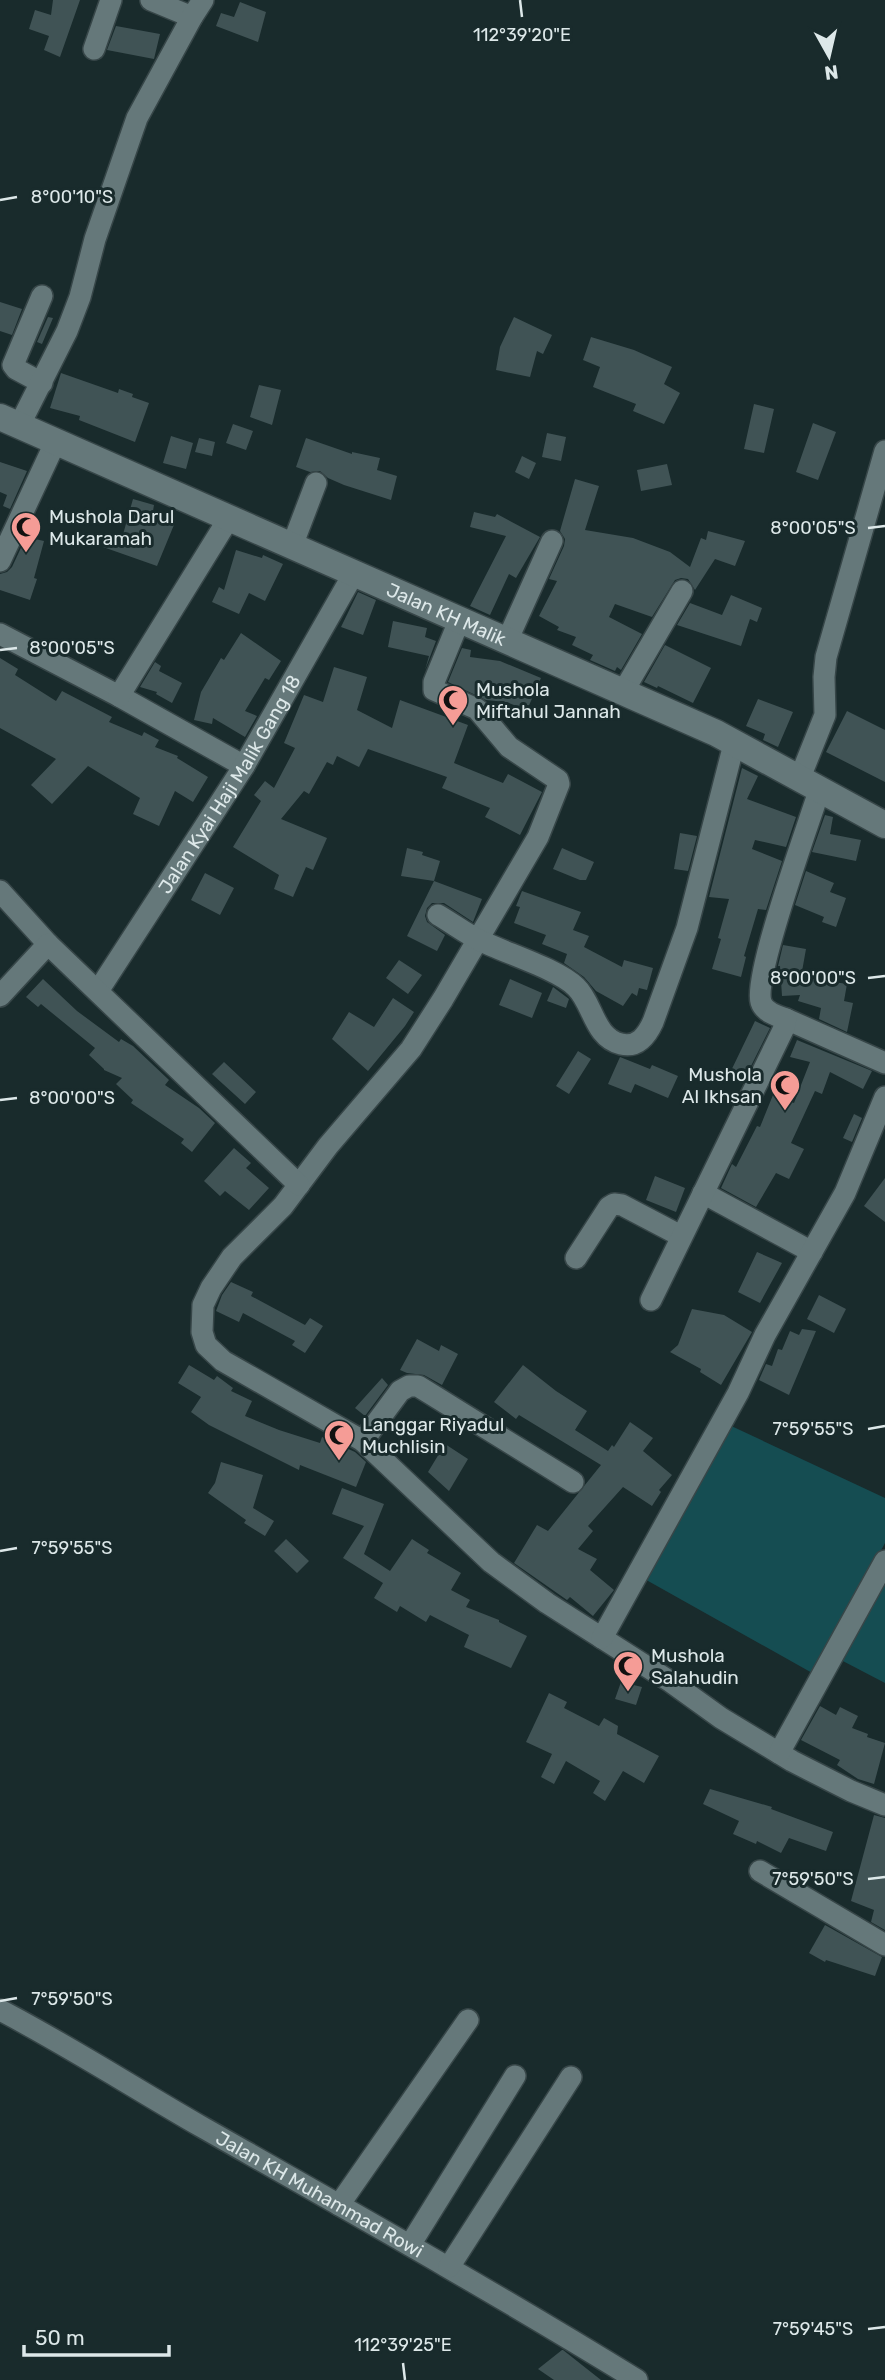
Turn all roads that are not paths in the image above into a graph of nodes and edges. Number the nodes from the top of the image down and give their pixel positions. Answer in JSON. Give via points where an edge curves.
{"nodes":[{"id":1,"x":111,"y":0,"type":"edge"},
{"id":2,"x":151,"y":0,"type":"edge"},
{"id":3,"x":198,"y":8,"type":"edge"},
{"id":4,"x":94,"y":49,"type":"dead end"},
{"id":5,"x":42,"y":296,"type":"dead end"},
{"id":6,"x":42,"y":383,"type":"junction"},
{"id":7,"x":9,"y":422,"type":"edge"},
{"id":8,"x":55,"y":443,"type":"junction"},
{"id":9,"x":885,"y":451,"type":"edge"},
{"id":10,"x":316,"y":483,"type":"dead end"},
{"id":11,"x":229,"y":519,"type":"junction"},
{"id":12,"x":552,"y":541,"type":"dead end"},
{"id":13,"x":292,"y":546,"type":"junction"},
{"id":14,"x":0,"y":561,"type":"edge"},
{"id":15,"x":354,"y":573,"type":"junction"},
{"id":16,"x":682,"y":591,"type":"dead end"},
{"id":17,"x":459,"y":621,"type":"junction"},
{"id":18,"x":0,"y":634,"type":"edge"},
{"id":19,"x":507,"y":641,"type":"junction"},
{"id":20,"x":623,"y":692,"type":"junction"},
{"id":21,"x":119,"y":696,"type":"junction"},
{"id":22,"x":734,"y":744,"type":"junction"},
{"id":23,"x":244,"y":766,"type":"junction"},
{"id":24,"x":809,"y":785,"type":"junction"},
{"id":25,"x":885,"y":825,"type":"edge"},
{"id":26,"x":0,"y":891,"type":"edge"},
{"id":27,"x":438,"y":915,"type":"dead end"},
{"id":28,"x":478,"y":939,"type":"junction"},
{"id":29,"x":48,"y":944,"type":"junction"},
{"id":30,"x":98,"y":991,"type":"junction"},
{"id":31,"x":0,"y":996,"type":"edge"},
{"id":32,"x":786,"y":1019,"type":"junction"},
{"id":33,"x":885,"y":1063,"type":"edge"},
{"id":34,"x":885,"y":1097,"type":"edge"},
{"id":35,"x":299,"y":1185,"type":"junction"},
{"id":36,"x":703,"y":1193,"type":"junction"},
{"id":37,"x":681,"y":1236,"type":"junction"},
{"id":38,"x":812,"y":1252,"type":"junction"},
{"id":39,"x":576,"y":1258,"type":"dead end"},
{"id":40,"x":651,"y":1300,"type":"dead end"},
{"id":41,"x":363,"y":1441,"type":"junction"},
{"id":42,"x":573,"y":1482,"type":"dead end"},
{"id":43,"x":885,"y":1561,"type":"edge"},
{"id":44,"x":602,"y":1638,"type":"junction"},
{"id":45,"x":779,"y":1753,"type":"junction"},
{"id":46,"x":885,"y":1805,"type":"edge"},
{"id":47,"x":760,"y":1871,"type":"dead end"},
{"id":48,"x":885,"y":1945,"type":"edge"},
{"id":49,"x":0,"y":2010,"type":"edge"},
{"id":50,"x":468,"y":2020,"type":"dead end"},
{"id":51,"x":515,"y":2076,"type":"dead end"},
{"id":52,"x":570,"y":2077,"type":"dead end"},
{"id":53,"x":339,"y":2205,"type":"junction"},
{"id":54,"x":410,"y":2245,"type":"junction"},
{"id":55,"x":449,"y":2267,"type":"junction"},
{"id":56,"x":637,"y":2380,"type":"edge"}],
"edges":[{"from":1,"to":4,"type":"street"},
{"from":2,"to":3,"type":"street"},
{"from":3,"to":6,"type":"street","via":[[137,118],[80,297]]},
{"from":5,"to":6,"type":"street","via":[[13,365]]},
{"from":6,"to":7,"type":"street"},
{"from":7,"to":8,"type":"street","name":"Jalan KH Malik"},
{"from":8,"to":11,"type":"street","name":"Jalan KH Malik"},
{"from":8,"to":14,"type":"street"},
{"from":9,"to":24,"type":"street","via":[[826,657],[825,715]]},
{"from":10,"to":13,"type":"street"},
{"from":11,"to":13,"type":"street","name":"Jalan KH Malik"},
{"from":11,"to":21,"type":"street"},
{"from":12,"to":19,"type":"street"},
{"from":13,"to":15,"type":"street","name":"Jalan KH Malik"},
{"from":15,"to":17,"type":"street","name":"Jalan KH Malik"},
{"from":15,"to":23,"type":"street","name":"Jalan Kyai Haji Malik Gang 18"},
{"from":16,"to":20,"type":"street"},
{"from":17,"to":19,"type":"street","name":"Jalan KH Malik"},
{"from":17,"to":28,"type":"street","via":[[434,682],[435,690],[477,709],[509,747],[559,782],[538,837]]},
{"from":18,"to":21,"type":"street"},
{"from":19,"to":20,"type":"street","name":"Jalan KH Malik"},
{"from":20,"to":22,"type":"street","name":"Jalan KH Malik"},
{"from":21,"to":23,"type":"street"},
{"from":22,"to":24,"type":"street","name":"Jalan KH Malik"},
{"from":22,"to":28,"type":"street","via":[[687,928],[653,1022],[639,1042],[620,1044],[607,1037],[568,980]]},
{"from":23,"to":30,"type":"street","name":"Jalan Kyai Haji Malik Gang 18"},
{"from":24,"to":25,"type":"street","name":"Jalan KH Malik"},
{"from":24,"to":32,"type":"street","via":[[760,981],[762,1006]]},
{"from":26,"to":29,"type":"street"},
{"from":27,"to":28,"type":"street"},
{"from":28,"to":35,"type":"street","via":[[411,1049]]},
{"from":29,"to":30,"type":"street"},
{"from":29,"to":31,"type":"street"},
{"from":30,"to":35,"type":"street"},
{"from":32,"to":33,"type":"street"},
{"from":32,"to":36,"type":"street"},
{"from":34,"to":38,"type":"street","via":[[845,1193]]},
{"from":35,"to":41,"type":"street","via":[[225,1267],[204,1305],[202,1332],[206,1345],[223,1361]]},
{"from":36,"to":37,"type":"street"},
{"from":36,"to":38,"type":"street"},
{"from":37,"to":39,"type":"street","via":[[614,1204]]},
{"from":37,"to":40,"type":"street"},
{"from":38,"to":44,"type":"street"},
{"from":41,"to":42,"type":"street","via":[[400,1391],[418,1386]]},
{"from":41,"to":44,"type":"street","via":[[491,1562]]},
{"from":43,"to":45,"type":"street"},
{"from":44,"to":45,"type":"street"},
{"from":45,"to":46,"type":"street"},
{"from":47,"to":48,"type":"street"},
{"from":49,"to":53,"type":"street","name":"Jalan KH Muhammad Rowi"},
{"from":50,"to":53,"type":"street"},
{"from":51,"to":54,"type":"street"},
{"from":52,"to":55,"type":"street"},
{"from":53,"to":54,"type":"street","name":"Jalan KH Muhammad Rowi"},
{"from":54,"to":55,"type":"street","name":"Jalan KH Muhammad Rowi"},
{"from":55,"to":56,"type":"street","name":"Jalan KH Muhammad Rowi"}]}
